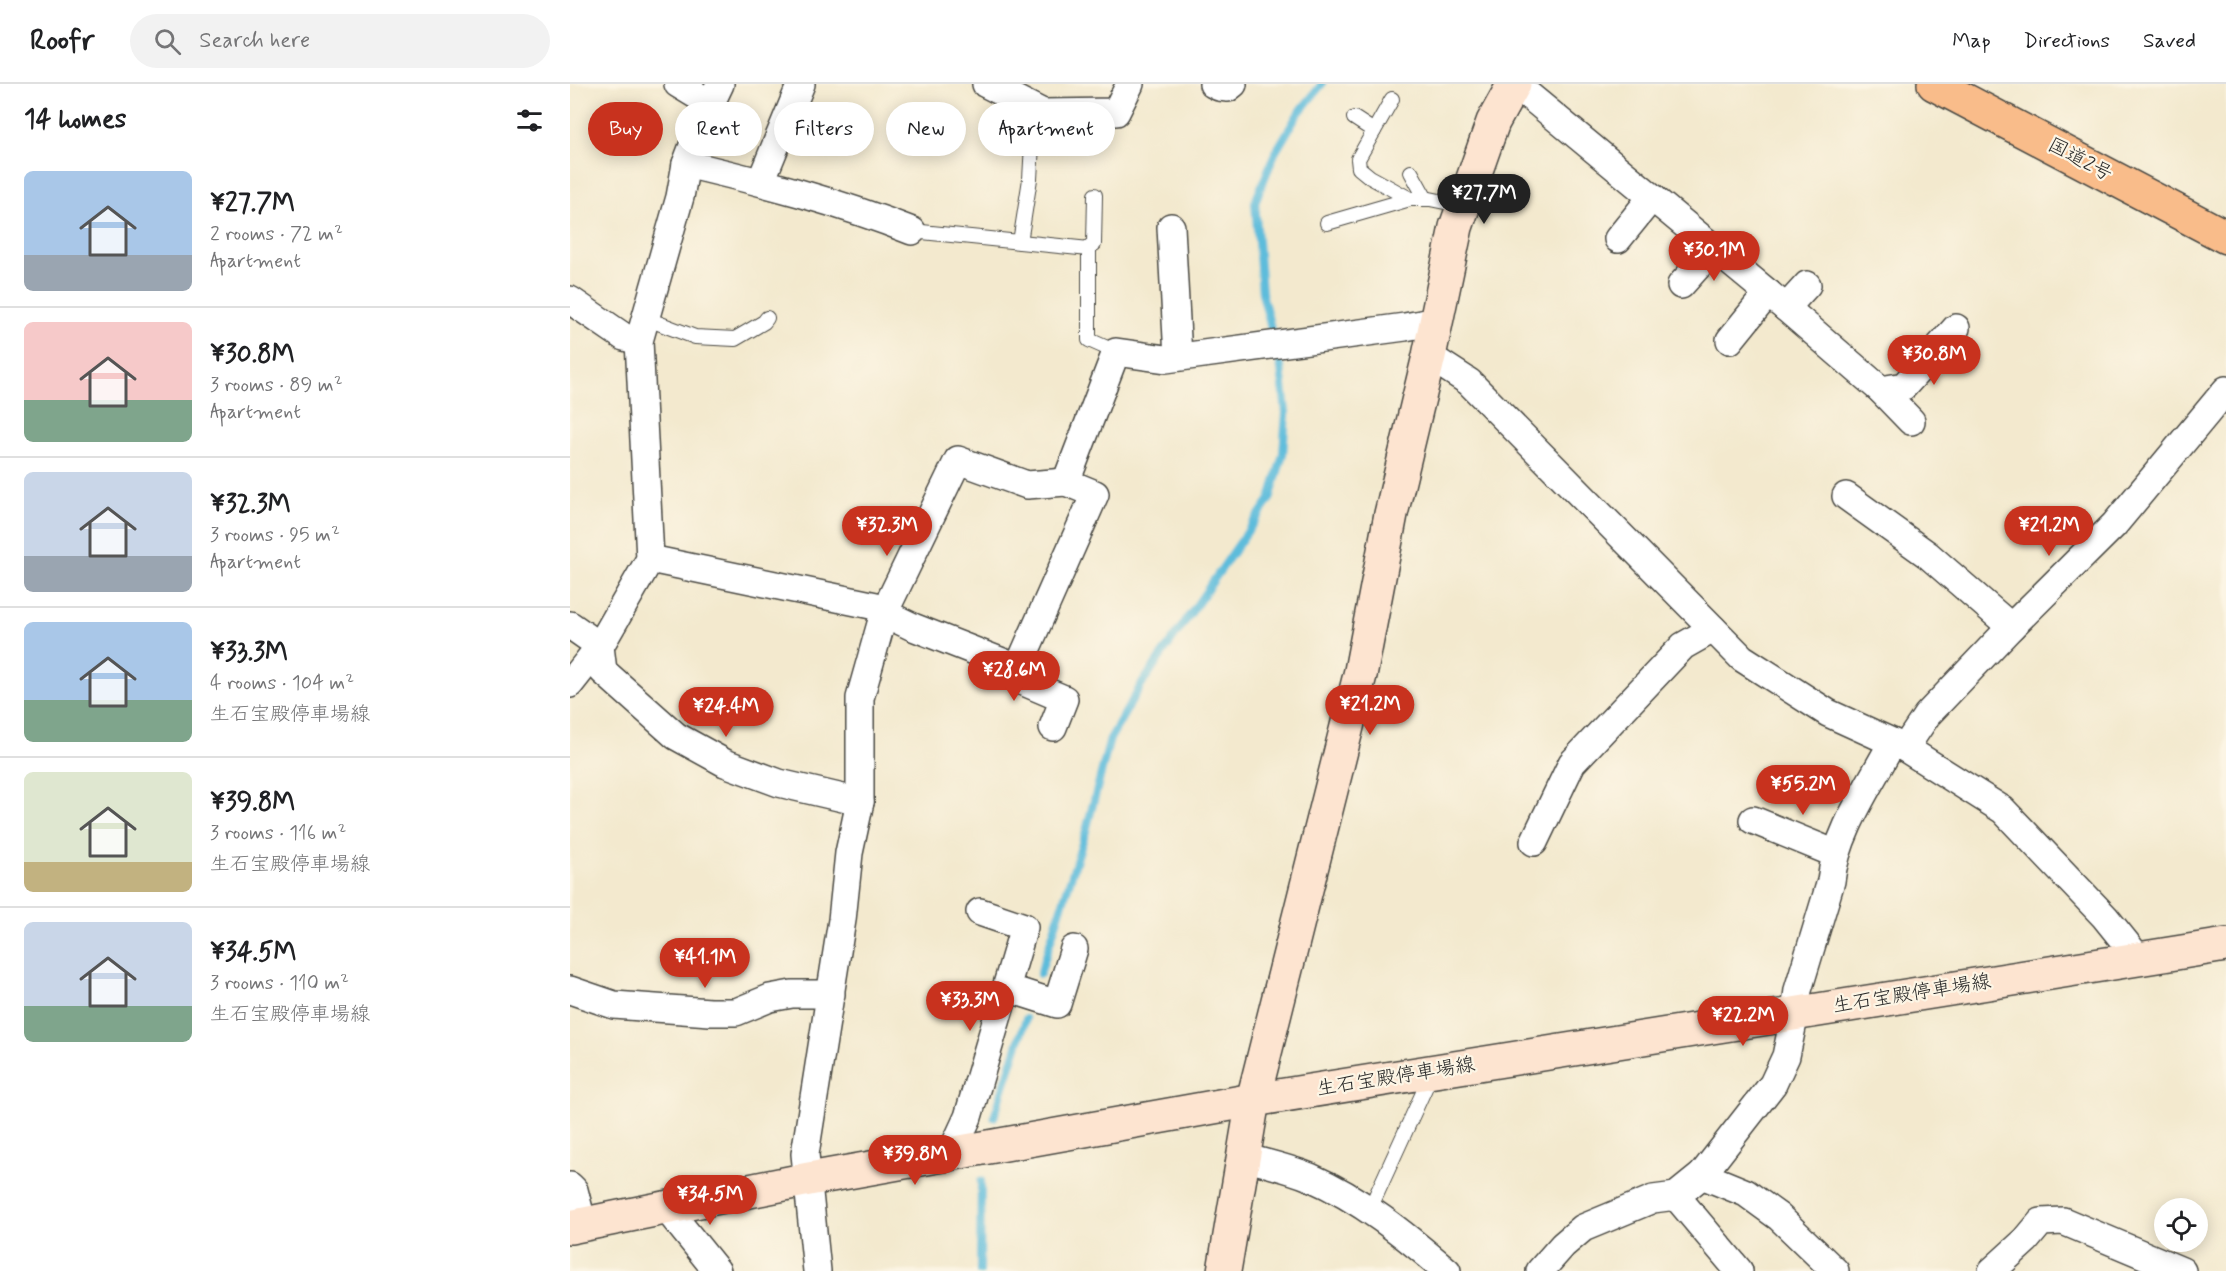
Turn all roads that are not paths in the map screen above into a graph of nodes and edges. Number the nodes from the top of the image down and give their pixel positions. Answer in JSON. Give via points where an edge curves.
{"nodes":[{"id":1,"x":678,"y":84,"type":"edge"},
{"id":2,"x":801,"y":84,"type":"edge"},
{"id":3,"x":986,"y":84,"type":"edge"},
{"id":4,"x":1130,"y":84,"type":"edge"},
{"id":5,"x":1213,"y":84,"type":"edge"},
{"id":6,"x":1233,"y":84,"type":"edge"},
{"id":7,"x":1515,"y":84,"type":"edge"},
{"id":8,"x":1934,"y":84,"type":"edge"},
{"id":9,"x":716,"y":94,"type":"edge"},
{"id":10,"x":1392,"y":99,"type":"dead end"},
{"id":11,"x":1021,"y":102,"type":"edge"},
{"id":12,"x":1115,"y":112,"type":"edge"},
{"id":13,"x":1354,"y":118,"type":"dead end"},
{"id":14,"x":1374,"y":130,"type":"junction"},
{"id":15,"x":1031,"y":156,"type":"edge"},
{"id":16,"x":686,"y":164,"type":"junction"},
{"id":17,"x":1411,"y":172,"type":"dead end"},
{"id":18,"x":761,"y":181,"type":"junction"},
{"id":19,"x":1095,"y":195,"type":"dead end"},
{"id":20,"x":1652,"y":197,"type":"junction"},
{"id":21,"x":1410,"y":199,"type":"junction"},
{"id":22,"x":1426,"y":199,"type":"junction"},
{"id":23,"x":1464,"y":206,"type":"junction"},
{"id":24,"x":1326,"y":223,"type":"dead end"},
{"id":25,"x":1171,"y":227,"type":"dead end"},
{"id":26,"x":912,"y":231,"type":"joint"},
{"id":27,"x":2226,"y":237,"type":"edge"},
{"id":28,"x":1618,"y":238,"type":"dead end"},
{"id":29,"x":1020,"y":242,"type":"junction"},
{"id":30,"x":1714,"y":248,"type":"junction"},
{"id":31,"x":1089,"y":249,"type":"junction"},
{"id":32,"x":1681,"y":285,"type":"dead end"},
{"id":33,"x":1807,"y":285,"type":"dead end"},
{"id":34,"x":570,"y":300,"type":"edge"},
{"id":35,"x":1777,"y":301,"type":"junction"},
{"id":36,"x":767,"y":318,"type":"dead end"},
{"id":37,"x":1437,"y":321,"type":"junction"},
{"id":38,"x":1956,"y":328,"type":"dead end"},
{"id":39,"x":636,"y":332,"type":"junction"},
{"id":40,"x":1730,"y":340,"type":"dead end"},
{"id":41,"x":1116,"y":352,"type":"junction"},
{"id":42,"x":1429,"y":356,"type":"junction"},
{"id":43,"x":1178,"y":357,"type":"junction"},
{"id":44,"x":1881,"y":390,"type":"junction"},
{"id":45,"x":2226,"y":390,"type":"edge"},
{"id":46,"x":1911,"y":421,"type":"dead end"},
{"id":47,"x":1066,"y":482,"type":"junction"},
{"id":48,"x":1846,"y":496,"type":"dead end"},
{"id":49,"x":650,"y":559,"type":"junction"},
{"id":50,"x":884,"y":614,"type":"junction"},
{"id":51,"x":570,"y":625,"type":"edge"},
{"id":52,"x":2011,"y":627,"type":"junction"},
{"id":53,"x":1713,"y":629,"type":"junction"},
{"id":54,"x":600,"y":646,"type":"junction"},
{"id":55,"x":1018,"y":668,"type":"junction"},
{"id":56,"x":570,"y":684,"type":"edge"},
{"id":57,"x":1053,"y":727,"type":"dead end"},
{"id":58,"x":1898,"y":746,"type":"junction"},
{"id":59,"x":860,"y":802,"type":"junction"},
{"id":60,"x":1753,"y":820,"type":"dead end"},
{"id":61,"x":1534,"y":842,"type":"dead end"},
{"id":62,"x":1836,"y":854,"type":"junction"},
{"id":63,"x":980,"y":912,"type":"dead end"},
{"id":64,"x":2226,"y":945,"type":"edge"},
{"id":65,"x":1074,"y":949,"type":"dead end"},
{"id":66,"x":2138,"y":958,"type":"junction"},
{"id":67,"x":1007,"y":988,"type":"junction"},
{"id":68,"x":570,"y":990,"type":"edge"},
{"id":69,"x":831,"y":994,"type":"junction"},
{"id":70,"x":1795,"y":1013,"type":"junction"},
{"id":71,"x":1433,"y":1071,"type":"junction"},
{"id":72,"x":1252,"y":1100,"type":"junction"},
{"id":73,"x":951,"y":1154,"type":"junction"},
{"id":74,"x":1243,"y":1157,"type":"junction"},
{"id":75,"x":1702,"y":1175,"type":"junction"},
{"id":76,"x":809,"y":1179,"type":"junction"},
{"id":77,"x":570,"y":1186,"type":"edge"},
{"id":78,"x":1676,"y":1196,"type":"junction"},
{"id":79,"x":667,"y":1209,"type":"junction"},
{"id":80,"x":1369,"y":1210,"type":"junction"},
{"id":81,"x":576,"y":1226,"type":"edge"},
{"id":82,"x":717,"y":1271,"type":"edge"},
{"id":83,"x":817,"y":1271,"type":"edge"},
{"id":84,"x":1224,"y":1271,"type":"edge"},
{"id":85,"x":1447,"y":1271,"type":"edge"},
{"id":86,"x":1540,"y":1271,"type":"edge"},
{"id":87,"x":1739,"y":1271,"type":"edge"},
{"id":88,"x":1835,"y":1271,"type":"edge"},
{"id":89,"x":1992,"y":1271,"type":"edge"},
{"id":90,"x":2182,"y":1271,"type":"edge"}],
"edges":[{"from":1,"to":9,"type":"street"},
{"from":2,"to":18,"type":"street"},
{"from":3,"to":11,"type":"street"},
{"from":4,"to":12,"type":"street"},
{"from":5,"to":6,"type":"street","via":[[1228,88]]},
{"from":7,"to":20,"type":"street"},
{"from":7,"to":23,"type":"main road","via":[[1493,122]]},
{"from":8,"to":27,"type":"highway","name":"国道2号"},
{"from":9,"to":16,"type":"street"},
{"from":10,"to":14,"type":"lane"},
{"from":13,"to":14,"type":"lane"},
{"from":14,"to":21,"type":"lane","via":[[1358,159],[1359,168]]},
{"from":15,"to":29,"type":"lane"},
{"from":16,"to":18,"type":"street"},
{"from":16,"to":39,"type":"street","via":[[680,198]]},
{"from":17,"to":22,"type":"lane"},
{"from":18,"to":26,"type":"street"},
{"from":19,"to":31,"type":"lane","via":[[1094,244]]},
{"from":20,"to":28,"type":"street"},
{"from":20,"to":30,"type":"street"},
{"from":21,"to":22,"type":"lane"},
{"from":21,"to":24,"type":"lane"},
{"from":22,"to":23,"type":"lane"},
{"from":23,"to":37,"type":"main road"},
{"from":25,"to":43,"type":"street"},
{"from":26,"to":29,"type":"lane"},
{"from":29,"to":31,"type":"lane"},
{"from":30,"to":32,"type":"street"},
{"from":30,"to":35,"type":"street"},
{"from":31,"to":41,"type":"lane","via":[[1089,340]]},
{"from":33,"to":35,"type":"street"},
{"from":34,"to":39,"type":"street","via":[[600,323]]},
{"from":35,"to":40,"type":"street"},
{"from":35,"to":44,"type":"street"},
{"from":36,"to":39,"type":"lane","via":[[735,339]]},
{"from":37,"to":42,"type":"main road"},
{"from":37,"to":43,"type":"street"},
{"from":38,"to":44,"type":"street","via":[[1904,386]]},
{"from":39,"to":49,"type":"street"},
{"from":41,"to":43,"type":"street"},
{"from":41,"to":47,"type":"street"},
{"from":42,"to":53,"type":"street","via":[[1469,382]]},
{"from":42,"to":72,"type":"main road","via":[[1391,514],[1361,671]]},
{"from":44,"to":46,"type":"street"},
{"from":45,"to":52,"type":"street","via":[[2114,525]]},
{"from":47,"to":50,"type":"street","via":[[1027,485],[958,460]]},
{"from":47,"to":55,"type":"street","via":[[1095,494]]},
{"from":48,"to":52,"type":"street","via":[[1928,555]]},
{"from":49,"to":50,"type":"street","via":[[876,606]]},
{"from":49,"to":54,"type":"street"},
{"from":50,"to":55,"type":"street"},
{"from":50,"to":59,"type":"street","via":[[860,698]]},
{"from":51,"to":54,"type":"street"},
{"from":52,"to":58,"type":"street"},
{"from":53,"to":58,"type":"street","via":[[1742,658],[1828,713]]},
{"from":53,"to":61,"type":"street","via":[[1683,646],[1572,763]]},
{"from":54,"to":56,"type":"street"},
{"from":54,"to":59,"type":"street","via":[[603,672],[676,736],[725,763],[779,783]]},
{"from":55,"to":57,"type":"street","via":[[1024,682],[1064,699]]},
{"from":58,"to":62,"type":"street","via":[[1839,842]]},
{"from":58,"to":66,"type":"street","via":[[2003,810],[2105,917]]},
{"from":59,"to":69,"type":"street","via":[[849,853]]},
{"from":60,"to":62,"type":"street"},
{"from":62,"to":70,"type":"street"},
{"from":63,"to":67,"type":"street","via":[[1024,927]]},
{"from":64,"to":66,"type":"main road","name":"生石宝殿停車場線"},
{"from":65,"to":67,"type":"street","via":[[1057,1004]]},
{"from":66,"to":70,"type":"main road","name":"生石宝殿停車場線"},
{"from":67,"to":73,"type":"street","via":[[968,1117]]},
{"from":68,"to":69,"type":"street","via":[[614,1005],[710,1012],[736,1012],[792,994]]},
{"from":69,"to":76,"type":"street","via":[[806,1154]]},
{"from":70,"to":71,"type":"main road","name":"生石宝殿停車場線"},
{"from":70,"to":75,"type":"street","via":[[1786,1056],[1773,1084]]},
{"from":71,"to":72,"type":"main road","name":"生石宝殿停車場線"},
{"from":71,"to":80,"type":"lane"},
{"from":72,"to":73,"type":"main road","name":"生石宝殿停車場線"},
{"from":72,"to":74,"type":"main road"},
{"from":73,"to":76,"type":"main road","name":"生石宝殿停車場線"},
{"from":74,"to":80,"type":"street","via":[[1309,1177]]},
{"from":74,"to":84,"type":"main road"},
{"from":75,"to":78,"type":"street"},
{"from":75,"to":88,"type":"street","via":[[1746,1193],[1779,1217]]},
{"from":76,"to":79,"type":"main road","name":"生石宝殿停車場線"},
{"from":76,"to":83,"type":"street"},
{"from":77,"to":81,"type":"street","via":[[574,1190]]},
{"from":78,"to":86,"type":"street","via":[[1653,1199],[1582,1228]]},
{"from":78,"to":87,"type":"street"},
{"from":79,"to":81,"type":"main road","name":"生石宝殿停車場線"},
{"from":79,"to":82,"type":"street"},
{"from":80,"to":85,"type":"street"},
{"from":89,"to":90,"type":"street","via":[[2041,1222],[2063,1221]]}]}
